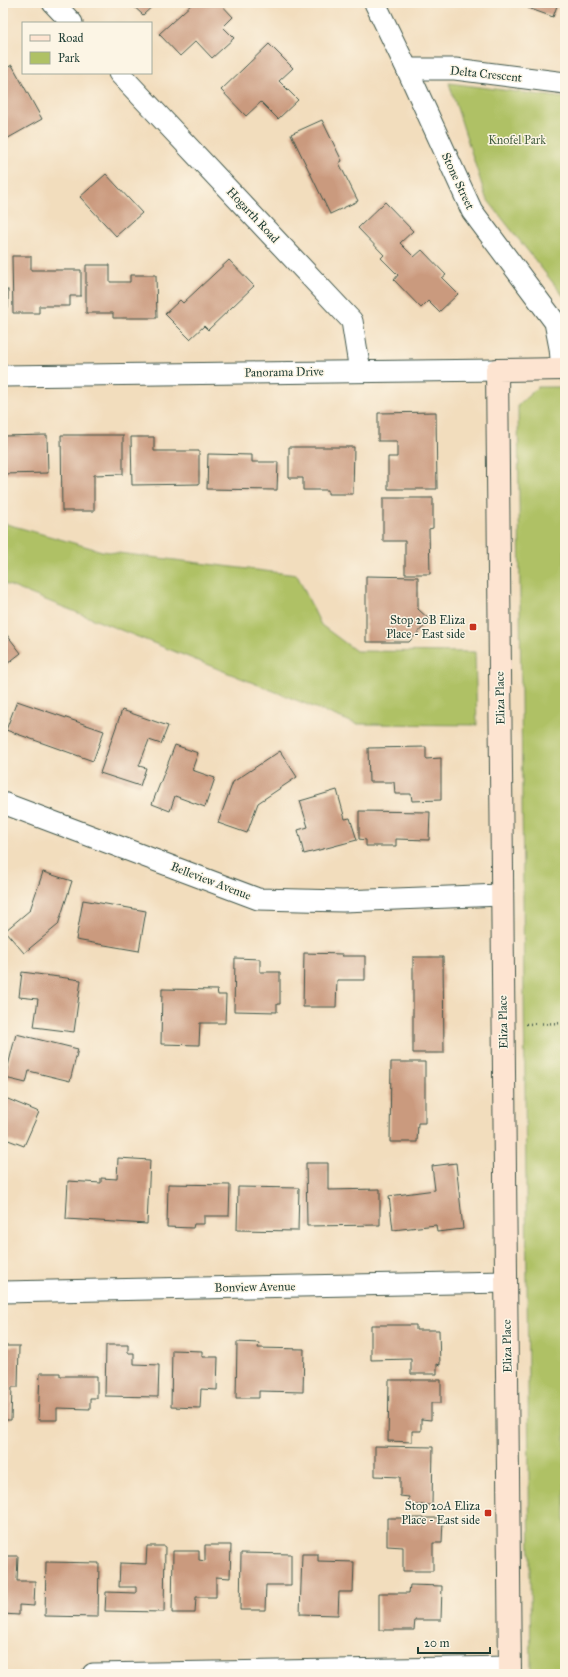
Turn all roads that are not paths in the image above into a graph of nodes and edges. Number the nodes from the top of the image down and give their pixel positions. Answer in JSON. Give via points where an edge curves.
{"nodes":[{"id":1,"x":53,"y":3,"type":"edge"},
{"id":2,"x":375,"y":3,"type":"edge"},
{"id":3,"x":71,"y":22,"type":"edge"},
{"id":4,"x":407,"y":70,"type":"junction"},
{"id":5,"x":120,"y":74,"type":"edge"},
{"id":6,"x":565,"y":83,"type":"edge"},
{"id":7,"x":563,"y":369,"type":"edge"},
{"id":8,"x":497,"y":370,"type":"junction"},
{"id":9,"x":360,"y":371,"type":"junction"},
{"id":10,"x":3,"y":376,"type":"edge"},
{"id":11,"x":3,"y":803,"type":"edge"},
{"id":12,"x":502,"y":894,"type":"junction"},
{"id":13,"x":506,"y":1282,"type":"junction"},
{"id":14,"x":3,"y":1292,"type":"edge"},
{"id":15,"x":510,"y":1671,"type":"edge"},
{"id":16,"x":93,"y":1674,"type":"edge"}],
"edges":[{"from":1,"to":3,"type":"street"},
{"from":2,"to":4,"type":"street","name":"Stone Street"},
{"from":4,"to":6,"type":"street","name":"Delta Crescent","via":[[455,69]]},
{"from":4,"to":7,"type":"street","name":"Stone Street","via":[[472,211],[555,322]]},
{"from":5,"to":9,"type":"street","name":"Hogarth Road","via":[[352,321]]},
{"from":7,"to":8,"type":"street","name":"Panorama Drive"},
{"from":8,"to":9,"type":"street","name":"Panorama Drive"},
{"from":8,"to":12,"type":"street","name":"Eliza Place"},
{"from":9,"to":10,"type":"street","name":"Panorama Drive"},
{"from":11,"to":12,"type":"street","name":"Belleview Avenue","via":[[258,899],[343,901]]},
{"from":12,"to":13,"type":"street","name":"Eliza Place"},
{"from":13,"to":14,"type":"street","name":"Bonview Avenue"},
{"from":13,"to":15,"type":"street","name":"Eliza Place"},
{"from":15,"to":16,"type":"street"}]}
